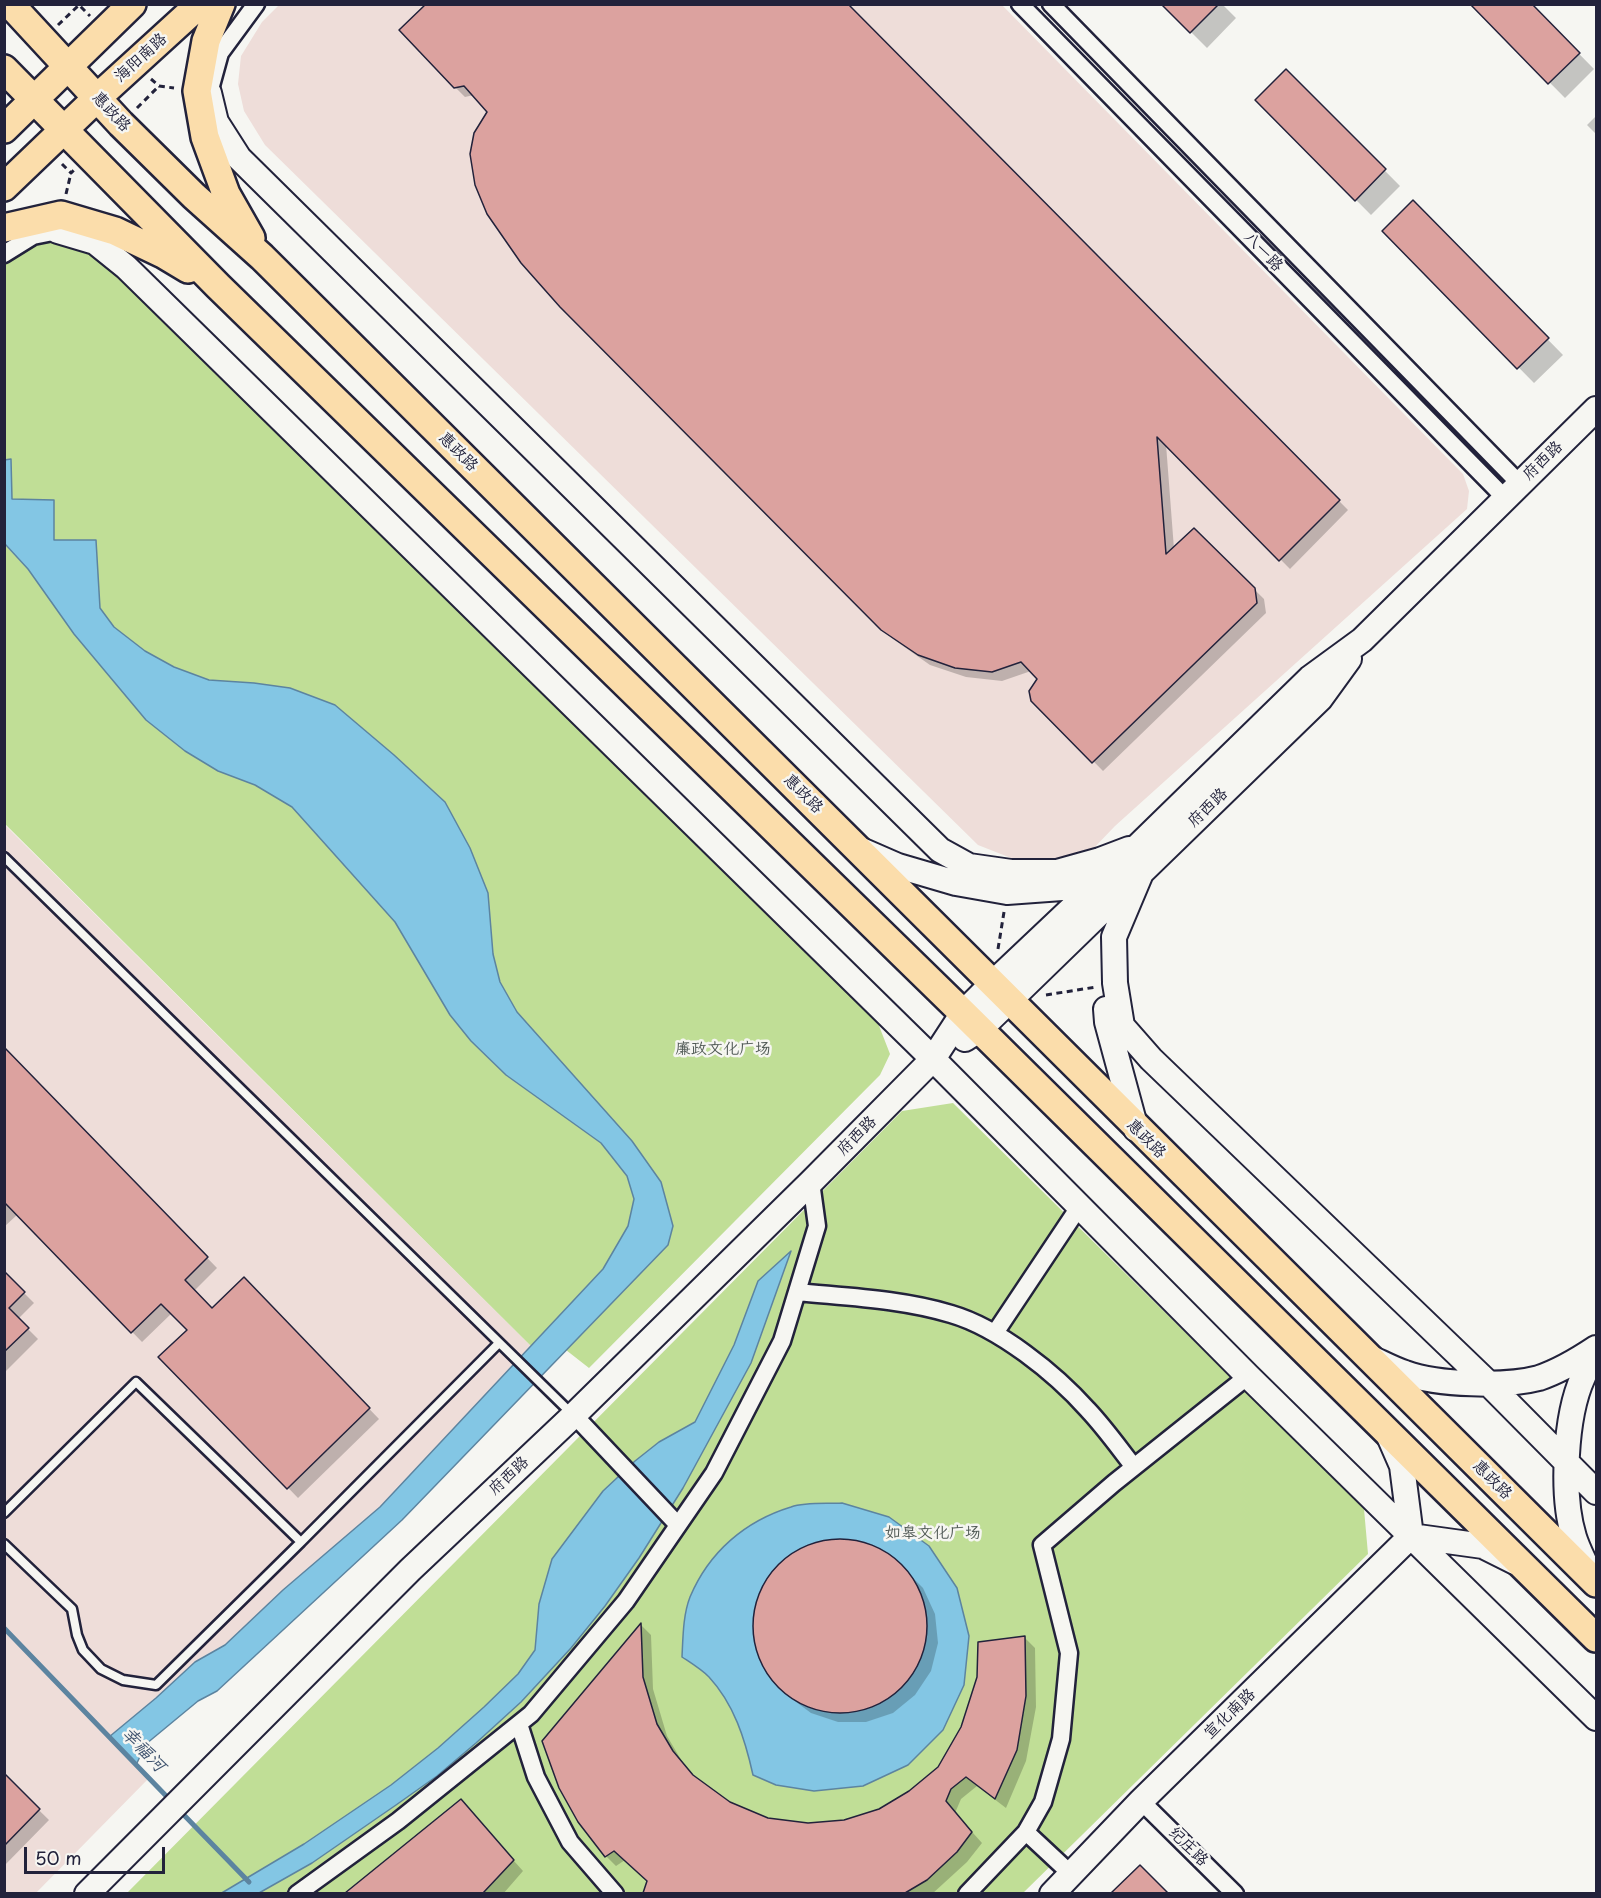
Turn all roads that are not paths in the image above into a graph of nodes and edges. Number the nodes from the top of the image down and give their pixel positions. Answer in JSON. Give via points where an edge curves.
{"nodes":[{"id":1,"x":10,"y":4,"type":"edge"},
{"id":2,"x":132,"y":4,"type":"edge"},
{"id":3,"x":200,"y":4,"type":"edge"},
{"id":4,"x":221,"y":4,"type":"edge"},
{"id":5,"x":256,"y":4,"type":"edge"},
{"id":6,"x":1020,"y":4,"type":"edge"},
{"id":7,"x":1051,"y":4,"type":"edge"},
{"id":8,"x":69,"y":66,"type":"junction"},
{"id":9,"x":4,"y":69,"type":"edge"},
{"id":10,"x":209,"y":93,"type":"joint"},
{"id":11,"x":98,"y":97,"type":"junction"},
{"id":12,"x":35,"y":99,"type":"junction"},
{"id":13,"x":4,"y":129,"type":"edge"},
{"id":14,"x":64,"y":130,"type":"junction"},
{"id":15,"x":4,"y":187,"type":"edge"},
{"id":16,"x":194,"y":196,"type":"junction"},
{"id":17,"x":161,"y":227,"type":"junction"},
{"id":18,"x":4,"y":228,"type":"edge"},
{"id":19,"x":58,"y":231,"type":"joint"},
{"id":20,"x":4,"y":254,"type":"edge"},
{"id":21,"x":262,"y":257,"type":"junction"},
{"id":22,"x":218,"y":286,"type":"junction"},
{"id":23,"x":1596,"y":409,"type":"edge"},
{"id":24,"x":1513,"y":492,"type":"junction"},
{"id":25,"x":1362,"y":640,"type":"junction"},
{"id":26,"x":1139,"y":845,"type":"junction"},
{"id":27,"x":856,"y":847,"type":"junction"},
{"id":28,"x":4,"y":857,"type":"edge"},
{"id":29,"x":1141,"y":873,"type":"junction"},
{"id":30,"x":1111,"y":887,"type":"junction"},
{"id":31,"x":1000,"y":992,"type":"junction"},
{"id":32,"x":971,"y":1021,"type":"junction"},
{"id":33,"x":933,"y":1059,"type":"junction"},
{"id":34,"x":1136,"y":1129,"type":"junction"},
{"id":35,"x":811,"y":1182,"type":"junction"},
{"id":36,"x":1079,"y":1207,"type":"junction"},
{"id":37,"x":797,"y":1293,"type":"junction"},
{"id":38,"x":995,"y":1333,"type":"junction"},
{"id":39,"x":499,"y":1343,"type":"junction"},
{"id":40,"x":1596,"y":1348,"type":"edge"},
{"id":41,"x":1596,"y":1353,"type":"edge"},
{"id":42,"x":1368,"y":1356,"type":"junction"},
{"id":43,"x":1248,"y":1376,"type":"junction"},
{"id":44,"x":1489,"y":1384,"type":"junction"},
{"id":45,"x":574,"y":1415,"type":"junction"},
{"id":46,"x":1386,"y":1430,"type":"junction"},
{"id":47,"x":1567,"y":1463,"type":"junction"},
{"id":48,"x":1134,"y":1467,"type":"junction"},
{"id":49,"x":1596,"y":1492,"type":"edge"},
{"id":50,"x":4,"y":1513,"type":"edge"},
{"id":51,"x":678,"y":1526,"type":"junction"},
{"id":52,"x":1411,"y":1536,"type":"junction"},
{"id":53,"x":301,"y":1542,"type":"junction"},
{"id":54,"x":4,"y":1544,"type":"edge"},
{"id":55,"x":1524,"y":1566,"type":"junction"},
{"id":56,"x":1594,"y":1582,"type":"edge"},
{"id":57,"x":1596,"y":1638,"type":"edge"},
{"id":58,"x":1596,"y":1718,"type":"edge"},
{"id":59,"x":519,"y":1724,"type":"junction"},
{"id":60,"x":1141,"y":1801,"type":"junction"},
{"id":61,"x":1026,"y":1832,"type":"junction"},
{"id":62,"x":1071,"y":1874,"type":"junction"},
{"id":63,"x":87,"y":1893,"type":"edge"},
{"id":64,"x":297,"y":1893,"type":"edge"},
{"id":65,"x":615,"y":1893,"type":"edge"},
{"id":66,"x":967,"y":1893,"type":"edge"},
{"id":67,"x":1052,"y":1893,"type":"edge"},
{"id":68,"x":1235,"y":1893,"type":"edge"}],
"edges":[{"from":1,"to":8,"type":"main road","name":"惠政路"},
{"from":2,"to":8,"type":"main road"},
{"from":3,"to":11,"type":"main road","name":"海阳南路"},
{"from":4,"to":21,"type":"main road","via":[[206,41],[197,91],[205,137],[226,194]]},
{"from":5,"to":10,"type":"street","via":[[220,53]]},
{"from":6,"to":24,"type":"street","name":"八一路"},
{"from":7,"to":24,"type":"street","name":"八一路"},
{"from":8,"to":11,"type":"main road","name":"惠政路"},
{"from":8,"to":12,"type":"main road"},
{"from":9,"to":12,"type":"main road"},
{"from":10,"to":26,"type":"main road","via":[[216,122],[239,158],[940,850],[969,866],[1011,872],[1057,872]]},
{"from":11,"to":14,"type":"main road","name":"海阳南路"},
{"from":11,"to":16,"type":"main road","name":"惠政路"},
{"from":12,"to":13,"type":"main road"},
{"from":12,"to":14,"type":"main road"},
{"from":14,"to":15,"type":"main road","name":"海阳南路"},
{"from":14,"to":17,"type":"main road"},
{"from":16,"to":17,"type":"main road"},
{"from":16,"to":21,"type":"main road","name":"惠政路"},
{"from":17,"to":22,"type":"main road"},
{"from":18,"to":22,"type":"main road","via":[[61,215],[115,231]]},
{"from":19,"to":20,"type":"street","via":[[33,236]]},
{"from":19,"to":33,"type":"main road","via":[[95,242],[126,267]]},
{"from":21,"to":27,"type":"main road","name":"惠政路"},
{"from":22,"to":32,"type":"main road"},
{"from":23,"to":24,"type":"main road","name":"府西路"},
{"from":24,"to":25,"type":"main road","name":"府西路"},
{"from":25,"to":26,"type":"main road","name":"府西路","via":[[1310,678]]},
{"from":25,"to":29,"type":"main road","name":"府西路","via":[[1320,699]]},
{"from":26,"to":30,"type":"main road","name":"府西路"},
{"from":27,"to":30,"type":"main road","via":[[898,866],[956,883],[1007,892]]},
{"from":27,"to":31,"type":"main road","name":"惠政路"},
{"from":28,"to":39,"type":"lane"},
{"from":29,"to":30,"type":"main road","name":"府西路"},
{"from":29,"to":44,"type":"main road","via":[[1114,937],[1115,983],[1122,1026],[1151,1059]]},
{"from":30,"to":31,"type":"main road","name":"府西路"},
{"from":30,"to":34,"type":"main road","via":[[1103,986],[1107,1022]]},
{"from":31,"to":32,"type":"main road","name":"府西路"},
{"from":31,"to":34,"type":"main road","name":"惠政路"},
{"from":32,"to":33,"type":"main road","name":"府西路"},
{"from":32,"to":46,"type":"main road"},
{"from":33,"to":35,"type":"main road","name":"府西路"},
{"from":33,"to":36,"type":"main road"},
{"from":34,"to":42,"type":"main road","name":"惠政路"},
{"from":35,"to":37,"type":"street","via":[[817,1226]]},
{"from":35,"to":45,"type":"main road","name":"府西路"},
{"from":36,"to":38,"type":"street"},
{"from":36,"to":43,"type":"main road"},
{"from":37,"to":38,"type":"street","via":[[886,1301],[951,1314]]},
{"from":37,"to":51,"type":"street","via":[[782,1341],[742,1422]]},
{"from":38,"to":48,"type":"street","via":[[1036,1361],[1088,1409]]},
{"from":39,"to":45,"type":"lane"},
{"from":39,"to":53,"type":"lane"},
{"from":40,"to":44,"type":"main road","via":[[1572,1364],[1538,1378]]},
{"from":41,"to":47,"type":"main road","via":[[1582,1378],[1573,1408]]},
{"from":42,"to":44,"type":"main road","via":[[1406,1373],[1446,1382]]},
{"from":42,"to":56,"type":"main road","name":"惠政路"},
{"from":43,"to":48,"type":"street"},
{"from":43,"to":52,"type":"main road"},
{"from":44,"to":47,"type":"main road"},
{"from":45,"to":51,"type":"street"},
{"from":45,"to":63,"type":"main road","name":"府西路","via":[[410,1570]]},
{"from":46,"to":52,"type":"main road","via":[[1402,1466]]},
{"from":46,"to":55,"type":"main road"},
{"from":47,"to":49,"type":"main road"},
{"from":47,"to":56,"type":"main road","via":[[1566,1502],[1574,1537]]},
{"from":48,"to":61,"type":"street","via":[[1042,1545],[1069,1653],[1061,1739],[1043,1802]]},
{"from":50,"to":53,"type":"lane","via":[[136,1382]]},
{"from":51,"to":59,"type":"street","via":[[626,1600]]},
{"from":52,"to":55,"type":"main road","via":[[1483,1546]]},
{"from":52,"to":58,"type":"main road"},
{"from":52,"to":60,"type":"main road","name":"宣化南路"},
{"from":53,"to":54,"type":"lane","via":[[156,1685],[123,1680],[101,1669],[83,1650],[72,1609]]},
{"from":55,"to":57,"type":"main road"},
{"from":59,"to":64,"type":"street","via":[[398,1821]]},
{"from":59,"to":65,"type":"street","via":[[536,1777],[570,1842]]},
{"from":60,"to":62,"type":"main road","name":"宣化南路"},
{"from":60,"to":68,"type":"street","name":"纪庄路"},
{"from":61,"to":62,"type":"street"},
{"from":61,"to":66,"type":"street"},
{"from":62,"to":67,"type":"main road","name":"宣化南路"}]}
